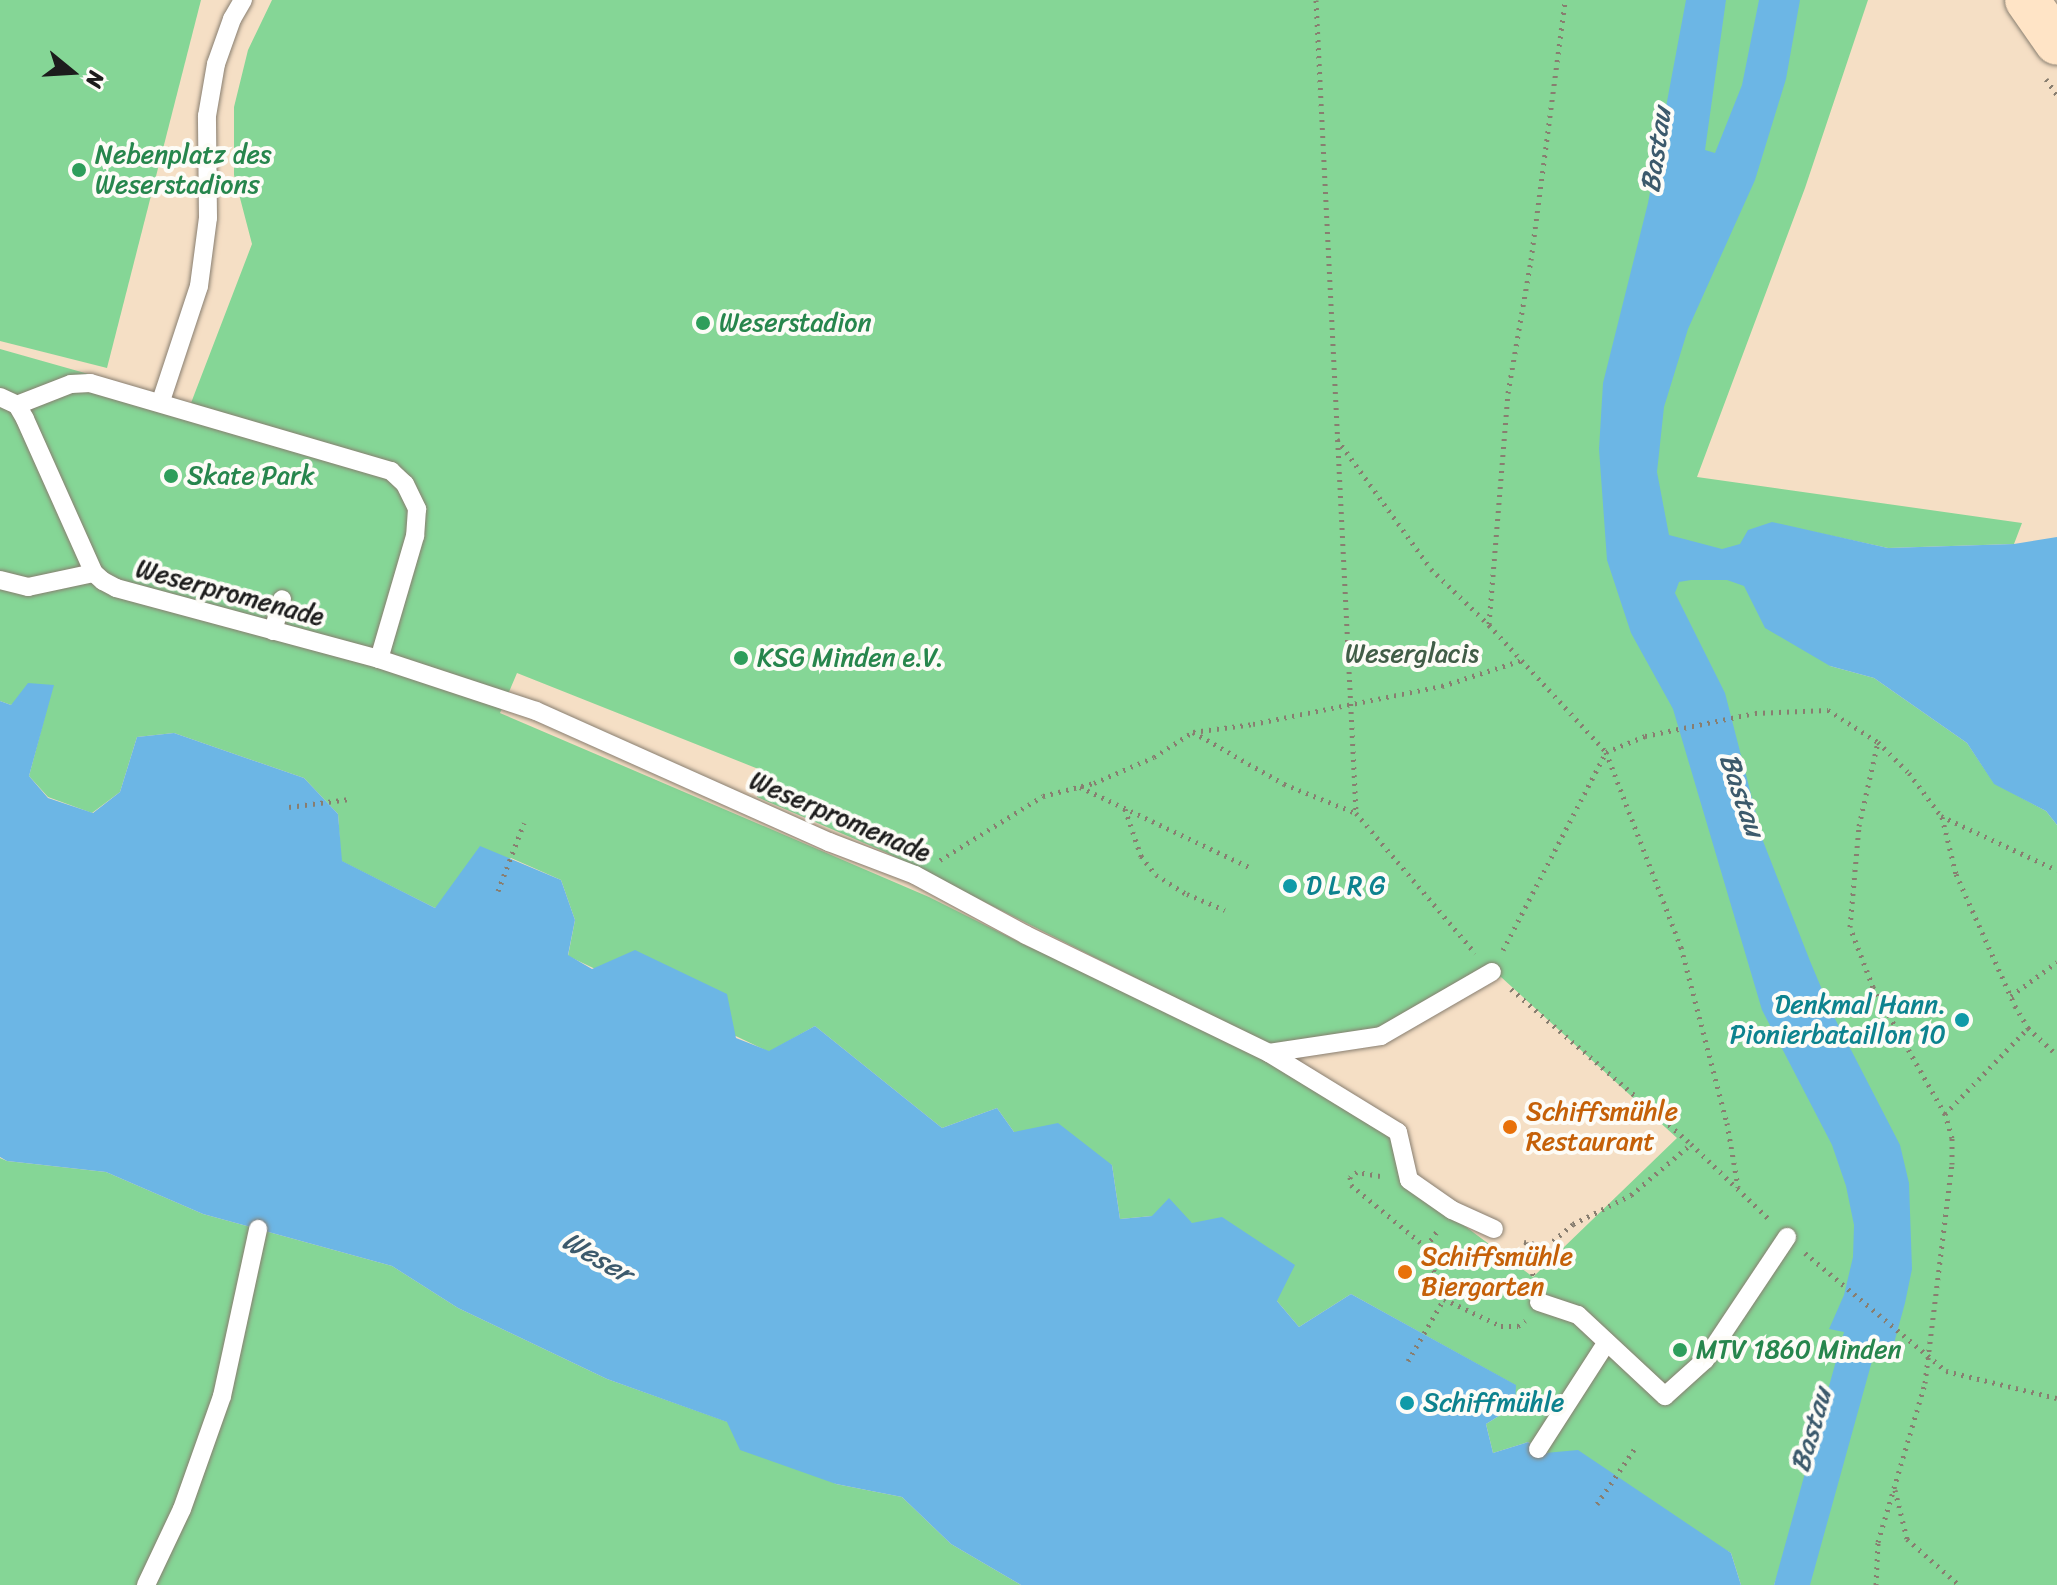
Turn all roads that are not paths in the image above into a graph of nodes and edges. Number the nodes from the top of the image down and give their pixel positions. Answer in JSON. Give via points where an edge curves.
{"nodes":[{"id":1,"x":243,"y":0,"type":"edge"},
{"id":2,"x":2027,"y":0,"type":"edge"},
{"id":3,"x":2057,"y":43,"type":"edge"},
{"id":4,"x":8,"y":401,"type":"edge"},
{"id":5,"x":161,"y":401,"type":"junction"},
{"id":6,"x":94,"y":573,"type":"junction"},
{"id":7,"x":0,"y":580,"type":"edge"},
{"id":8,"x":282,"y":599,"type":"dead end"},
{"id":9,"x":273,"y":631,"type":"junction"},
{"id":10,"x":379,"y":659,"type":"junction"},
{"id":11,"x":1492,"y":972,"type":"road end"},
{"id":12,"x":1269,"y":1053,"type":"junction"},
{"id":13,"x":258,"y":1229,"type":"dead end"},
{"id":14,"x":1494,"y":1229,"type":"road end"},
{"id":15,"x":1787,"y":1237,"type":"road end"},
{"id":16,"x":1539,"y":1302,"type":"road end"},
{"id":17,"x":1607,"y":1342,"type":"junction"},
{"id":18,"x":1538,"y":1449,"type":"dead end"},
{"id":19,"x":146,"y":1585,"type":"edge"}],
"edges":[{"from":1,"to":5,"type":"lane","via":[[216,64],[207,116],[208,218],[199,286]]},
{"from":2,"to":3,"type":"main road"},
{"from":4,"to":5,"type":"lane","via":[[90,383]]},
{"from":4,"to":6,"type":"lane"},
{"from":5,"to":10,"type":"lane","via":[[371,463],[405,484],[417,509],[415,536]]},
{"from":6,"to":7,"type":"lane","via":[[28,587]]},
{"from":6,"to":9,"type":"lane","name":"Weserpromenade","via":[[116,588]]},
{"from":8,"to":9,"type":"lane"},
{"from":9,"to":10,"type":"lane","name":"Weserpromenade"},
{"from":10,"to":12,"type":"lane","name":"Weserpromenade","via":[[536,711],[915,875]]},
{"from":11,"to":12,"type":"lane","via":[[1381,1036]]},
{"from":12,"to":14,"type":"lane","name":"Weserpromenade","via":[[1398,1132],[1409,1180],[1452,1210]]},
{"from":13,"to":19,"type":"lane","via":[[222,1396],[182,1509]]},
{"from":15,"to":17,"type":"lane","via":[[1705,1360],[1665,1396]]},
{"from":16,"to":17,"type":"lane","via":[[1578,1315]]},
{"from":17,"to":18,"type":"lane"}]}
